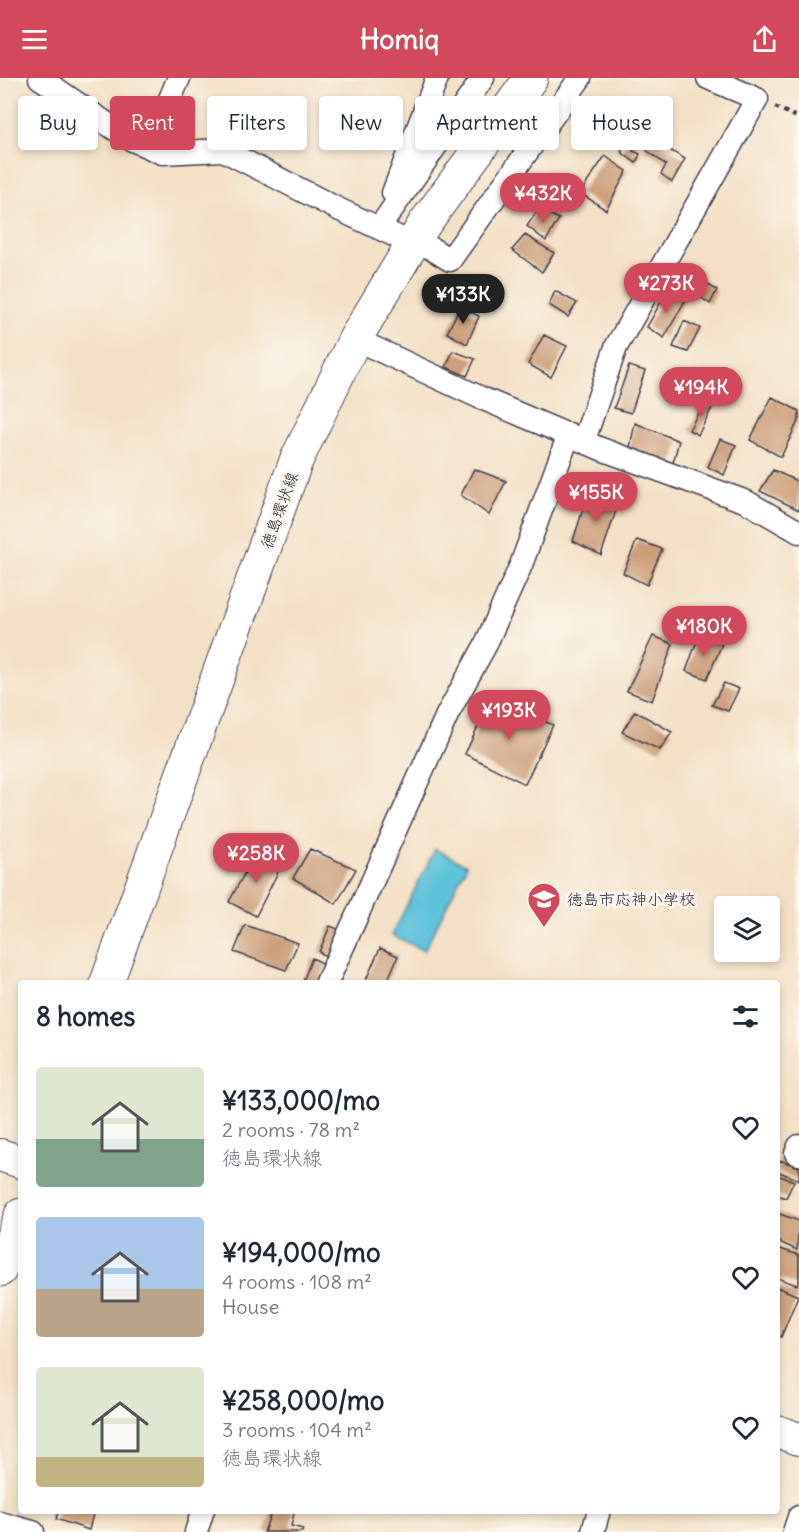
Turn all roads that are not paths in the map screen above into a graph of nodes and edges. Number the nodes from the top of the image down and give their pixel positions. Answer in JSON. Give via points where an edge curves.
{"nodes":[{"id":1,"x":40,"y":78,"type":"edge"},
{"id":2,"x":179,"y":78,"type":"edge"},
{"id":3,"x":437,"y":78,"type":"edge"},
{"id":4,"x":483,"y":78,"type":"edge"},
{"id":5,"x":531,"y":78,"type":"edge"},
{"id":6,"x":580,"y":78,"type":"edge"},
{"id":7,"x":708,"y":78,"type":"edge"},
{"id":8,"x":171,"y":96,"type":"edge"},
{"id":9,"x":110,"y":126,"type":"edge"},
{"id":10,"x":156,"y":150,"type":"edge"},
{"id":11,"x":379,"y":228,"type":"junction"},
{"id":12,"x":414,"y":241,"type":"junction"},
{"id":13,"x":355,"y":339,"type":"junction"},
{"id":14,"x":576,"y":437,"type":"junction"},
{"id":15,"x":799,"y":532,"type":"edge"},
{"id":16,"x":108,"y":980,"type":"edge"},
{"id":17,"x":328,"y":980,"type":"edge"},
{"id":18,"x":799,"y":1146,"type":"edge"},
{"id":19,"x":799,"y":1154,"type":"edge"},
{"id":20,"x":0,"y":1155,"type":"edge"},
{"id":21,"x":18,"y":1161,"type":"edge"},
{"id":22,"x":18,"y":1223,"type":"edge"},
{"id":23,"x":0,"y":1270,"type":"edge"},
{"id":24,"x":780,"y":1432,"type":"edge"},
{"id":25,"x":799,"y":1439,"type":"edge"},
{"id":26,"x":202,"y":1514,"type":"edge"},
{"id":27,"x":598,"y":1514,"type":"edge"},
{"id":28,"x":799,"y":1517,"type":"edge"},
{"id":29,"x":0,"y":1523,"type":"edge"},
{"id":30,"x":33,"y":1532,"type":"edge"},
{"id":31,"x":196,"y":1532,"type":"edge"},
{"id":32,"x":593,"y":1532,"type":"edge"},
{"id":33,"x":794,"y":1532,"type":"edge"}],
"edges":[{"from":1,"to":9,"type":"street"},
{"from":2,"to":8,"type":"street"},
{"from":3,"to":11,"type":"street"},
{"from":4,"to":11,"type":"street"},
{"from":5,"to":12,"type":"main road","name":"徳島環状線"},
{"from":6,"to":12,"type":"street","via":[[450,260]]},
{"from":7,"to":14,"type":"street","via":[[758,99],[616,347]]},
{"from":10,"to":11,"type":"street","via":[[223,150]]},
{"from":11,"to":12,"type":"street"},
{"from":12,"to":13,"type":"main road","name":"徳島環状線"},
{"from":13,"to":14,"type":"street"},
{"from":13,"to":16,"type":"main road","name":"徳島環状線","via":[[296,461]]},
{"from":14,"to":15,"type":"street","via":[[747,502]]},
{"from":14,"to":17,"type":"street","via":[[485,646],[448,713]]},
{"from":18,"to":19,"type":"street"},
{"from":20,"to":21,"type":"street"},
{"from":22,"to":23,"type":"main road"},
{"from":24,"to":25,"type":"street"},
{"from":26,"to":31,"type":"street"},
{"from":27,"to":32,"type":"street"},
{"from":28,"to":33,"type":"street"},
{"from":29,"to":30,"type":"street"}]}
